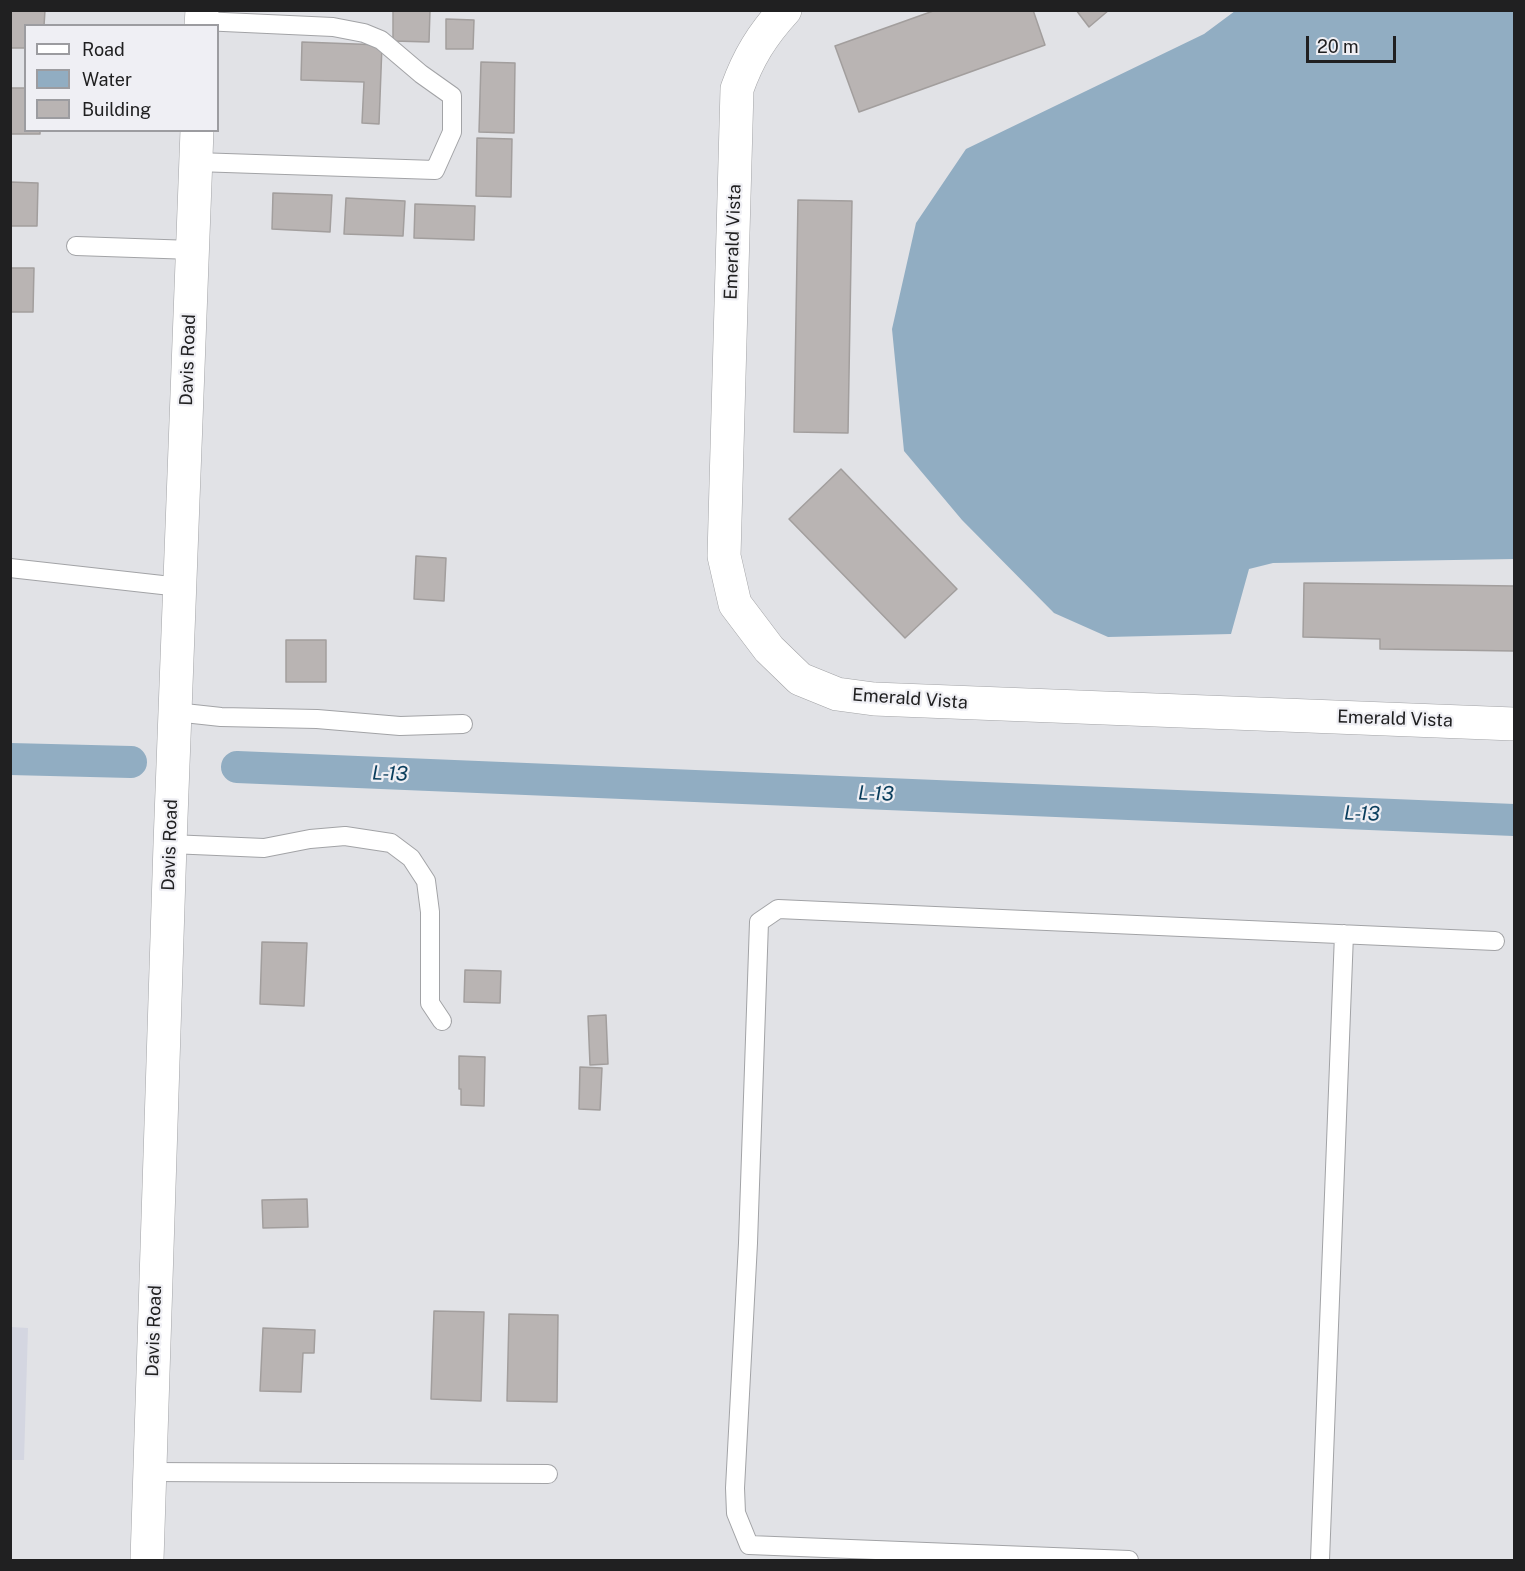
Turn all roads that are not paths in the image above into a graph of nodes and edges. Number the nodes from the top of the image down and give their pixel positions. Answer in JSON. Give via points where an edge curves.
{"nodes":[{"id":1,"x":784,"y":10,"type":"edge"},
{"id":2,"x":202,"y":19,"type":"edge"},
{"id":3,"x":197,"y":146,"type":"edge"},
{"id":4,"x":76,"y":246,"type":"dead end"},
{"id":5,"x":192,"y":250,"type":"junction"},
{"id":6,"x":10,"y":568,"type":"edge"},
{"id":7,"x":180,"y":587,"type":"junction"},
{"id":8,"x":176,"y":712,"type":"junction"},
{"id":9,"x":463,"y":724,"type":"dead end"},
{"id":10,"x":1515,"y":724,"type":"edge"},
{"id":11,"x":170,"y":844,"type":"junction"},
{"id":12,"x":1344,"y":934,"type":"junction"},
{"id":13,"x":1496,"y":941,"type":"dead end"},
{"id":14,"x":442,"y":1021,"type":"dead end"},
{"id":15,"x":150,"y":1472,"type":"junction"},
{"id":16,"x":549,"y":1474,"type":"dead end"},
{"id":17,"x":147,"y":1560,"type":"edge"},
{"id":18,"x":1129,"y":1560,"type":"edge"},
{"id":19,"x":1320,"y":1560,"type":"edge"}],
"edges":[{"from":1,"to":10,"type":"street","name":"Emerald Vista","via":[[745,66],[737,89],[724,556],[735,604],[769,649],[800,679],[837,694],[874,699]]},
{"from":2,"to":3,"type":"lane","via":[[333,27],[381,40],[452,96],[452,132],[435,170]]},
{"from":3,"to":5,"type":"street","name":"Davis Road"},
{"from":4,"to":5,"type":"lane"},
{"from":5,"to":7,"type":"street","name":"Davis Road"},
{"from":6,"to":7,"type":"lane"},
{"from":7,"to":8,"type":"street","name":"Davis Road"},
{"from":8,"to":9,"type":"lane","via":[[400,726]]},
{"from":8,"to":11,"type":"street","name":"Davis Road"},
{"from":11,"to":14,"type":"lane","via":[[264,848],[345,836],[391,843],[411,858],[426,881],[430,1003]]},
{"from":11,"to":15,"type":"street","name":"Davis Road"},
{"from":12,"to":13,"type":"lane"},
{"from":12,"to":18,"type":"lane","via":[[778,909],[759,922],[735,1488],[736,1513],[749,1545]]},
{"from":12,"to":19,"type":"lane"},
{"from":15,"to":16,"type":"lane"},
{"from":15,"to":17,"type":"street","name":"Davis Road"}]}
